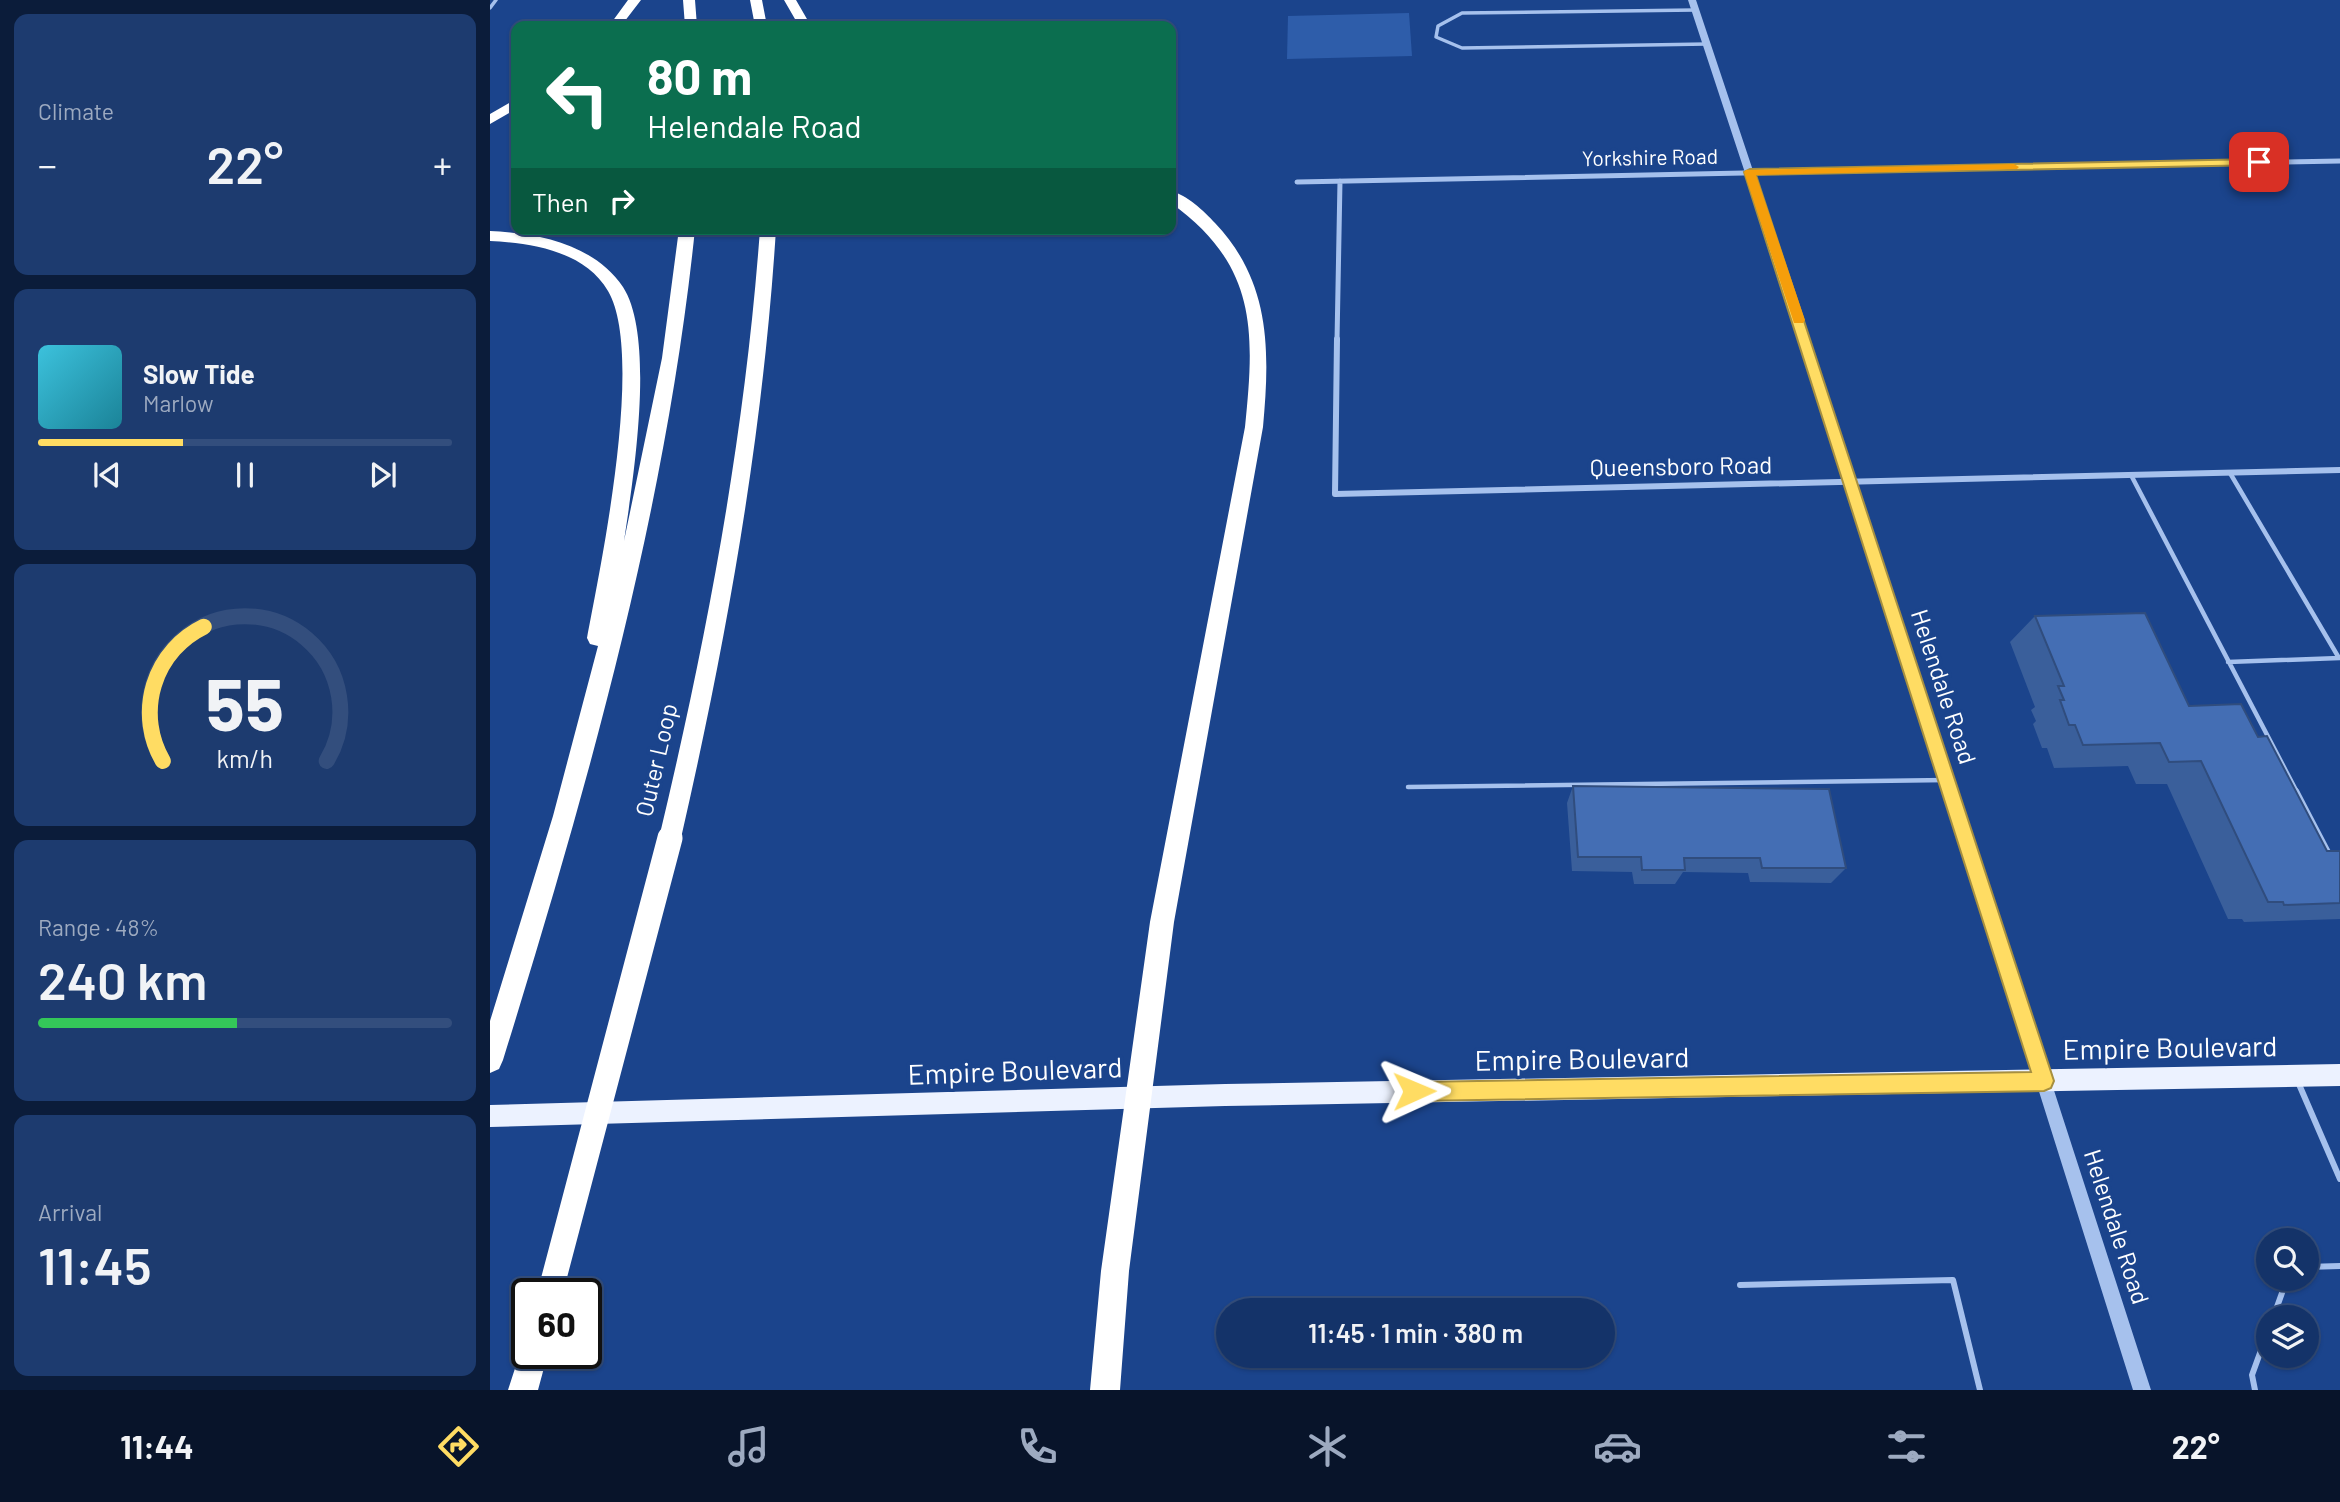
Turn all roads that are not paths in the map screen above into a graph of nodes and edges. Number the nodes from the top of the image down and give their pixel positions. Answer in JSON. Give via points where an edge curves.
{"nodes":[{"id":1,"x":496,"y":0,"type":"edge"},
{"id":2,"x":635,"y":0,"type":"edge"},
{"id":3,"x":690,"y":0,"type":"edge"},
{"id":4,"x":756,"y":0,"type":"edge"},
{"id":5,"x":790,"y":0,"type":"edge"},
{"id":6,"x":1694,"y":5,"type":"edge"},
{"id":7,"x":490,"y":8,"type":"edge"},
{"id":8,"x":619,"y":21,"type":"edge"},
{"id":9,"x":691,"y":21,"type":"edge"},
{"id":10,"x":760,"y":21,"type":"edge"},
{"id":11,"x":802,"y":21,"type":"edge"},
{"id":12,"x":1707,"y":44,"type":"junction"},
{"id":13,"x":511,"y":106,"type":"edge"},
{"id":14,"x":490,"y":120,"type":"edge"},
{"id":15,"x":2340,"y":161,"type":"edge"},
{"id":16,"x":1750,"y":172,"type":"junction"},
{"id":17,"x":1340,"y":181,"type":"junction"},
{"id":18,"x":1297,"y":182,"type":"dead end"},
{"id":19,"x":1176,"y":200,"type":"edge"},
{"id":20,"x":686,"y":235,"type":"edge"},
{"id":21,"x":768,"y":235,"type":"edge"},
{"id":22,"x":490,"y":236,"type":"edge"},
{"id":23,"x":2340,"y":470,"type":"edge"},
{"id":24,"x":2230,"y":472,"type":"junction"},
{"id":25,"x":2131,"y":475,"type":"junction"},
{"id":26,"x":1852,"y":482,"type":"junction"},
{"id":27,"x":2339,"y":658,"type":"edge"},
{"id":28,"x":2228,"y":662,"type":"junction"},
{"id":29,"x":1947,"y":780,"type":"junction"},
{"id":30,"x":1408,"y":787,"type":"dead end"},
{"id":31,"x":558,"y":839,"type":"junction"},
{"id":32,"x":2335,"y":866,"type":"edge"},
{"id":33,"x":490,"y":1060,"type":"edge"},
{"id":34,"x":2295,"y":1075,"type":"junction"},
{"id":35,"x":2340,"y":1075,"type":"edge"},
{"id":36,"x":2044,"y":1081,"type":"junction"},
{"id":37,"x":1139,"y":1097,"type":"junction"},
{"id":38,"x":490,"y":1116,"type":"edge"},
{"id":39,"x":2340,"y":1179,"type":"edge"},
{"id":40,"x":2340,"y":1266,"type":"edge"},
{"id":41,"x":2319,"y":1267,"type":"edge"},
{"id":42,"x":555,"y":1278,"type":"edge"},
{"id":43,"x":1740,"y":1285,"type":"dead end"},
{"id":44,"x":2256,"y":1364,"type":"edge"},
{"id":45,"x":529,"y":1369,"type":"edge"},
{"id":46,"x":523,"y":1390,"type":"edge"},
{"id":47,"x":1105,"y":1390,"type":"edge"},
{"id":48,"x":1980,"y":1390,"type":"edge"},
{"id":49,"x":2142,"y":1390,"type":"edge"},
{"id":50,"x":2255,"y":1390,"type":"edge"}],
"edges":[{"from":1,"to":7,"type":"lane"},
{"from":2,"to":8,"type":"highway"},
{"from":3,"to":9,"type":"highway"},
{"from":4,"to":10,"type":"highway"},
{"from":5,"to":11,"type":"highway"},
{"from":6,"to":12,"type":"street","name":"Helendale Road"},
{"from":6,"to":12,"type":"lane","via":[[1462,13],[1438,26],[1436,37],[1462,48]]},
{"from":12,"to":16,"type":"street","name":"Helendale Road"},
{"from":13,"to":14,"type":"highway"},
{"from":15,"to":16,"type":"street","name":"Yorkshire Road"},
{"from":16,"to":17,"type":"street","name":"Yorkshire Road"},
{"from":16,"to":26,"type":"street","name":"Helendale Road"},
{"from":17,"to":18,"type":"street","name":"Yorkshire Road"},
{"from":17,"to":26,"type":"street","name":"Queensboro Road","via":[[1335,494]]},
{"from":19,"to":37,"type":"highway","via":[[1207,222],[1235,258],[1256,315],[1259,367],[1254,427],[1167,895]]},
{"from":20,"to":31,"type":"highway","via":[[643,500]]},
{"from":21,"to":42,"type":"highway","name":"Outer Loop","bridge":true,"via":[[757,382],[724,593],[670,838]]},
{"from":22,"to":31,"type":"highway","via":[[542,242],[591,264],[617,290],[630,335],[629,407],[617,517]]},
{"from":23,"to":24,"type":"street","name":"Queensboro Road"},
{"from":24,"to":25,"type":"street","name":"Queensboro Road"},
{"from":24,"to":27,"type":"lane"},
{"from":25,"to":26,"type":"street","name":"Queensboro Road"},
{"from":25,"to":28,"type":"lane"},
{"from":26,"to":29,"type":"street","name":"Helendale Road"},
{"from":27,"to":28,"type":"lane"},
{"from":28,"to":32,"type":"lane"},
{"from":29,"to":30,"type":"lane"},
{"from":29,"to":36,"type":"street","name":"Helendale Road"},
{"from":31,"to":33,"type":"highway"},
{"from":34,"to":35,"type":"main road","name":"Empire Boulevard"},
{"from":34,"to":36,"type":"main road","name":"Empire Boulevard"},
{"from":34,"to":39,"type":"lane"},
{"from":36,"to":37,"type":"main road","name":"Empire Boulevard"},
{"from":36,"to":49,"type":"street","name":"Helendale Road"},
{"from":37,"to":38,"type":"main road","name":"Empire Boulevard"},
{"from":37,"to":47,"type":"highway","via":[[1115,1271]]},
{"from":40,"to":41,"type":"lane"},
{"from":43,"to":48,"type":"lane","via":[[1953,1280]]},
{"from":44,"to":50,"type":"lane","via":[[2252,1375]]},
{"from":45,"to":46,"type":"highway"}]}
